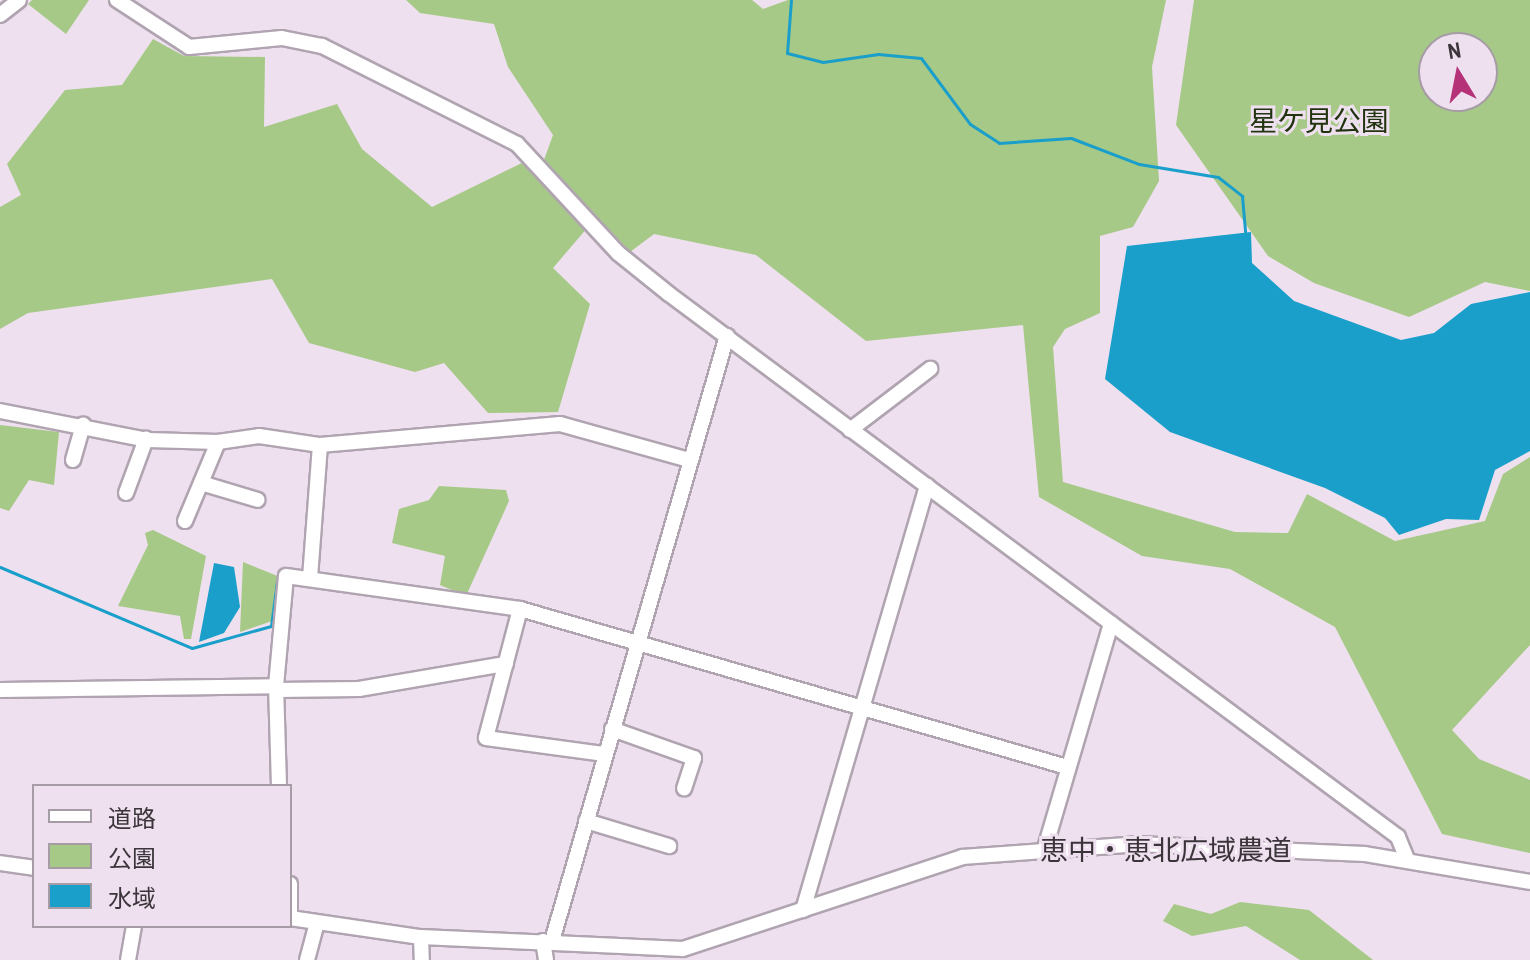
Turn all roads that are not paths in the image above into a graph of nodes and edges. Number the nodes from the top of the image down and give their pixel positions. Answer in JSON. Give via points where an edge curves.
{"nodes":[{"id":1,"x":19,"y":0,"type":"edge"},
{"id":2,"x":117,"y":0,"type":"edge"},
{"id":3,"x":0,"y":15,"type":"edge"},
{"id":4,"x":727,"y":336,"type":"junction"},
{"id":5,"x":930,"y":369,"type":"dead end"},
{"id":6,"x":0,"y":411,"type":"edge"},
{"id":7,"x":83,"y":424,"type":"junction"},
{"id":8,"x":850,"y":430,"type":"junction"},
{"id":9,"x":146,"y":439,"type":"junction"},
{"id":10,"x":218,"y":442,"type":"junction"},
{"id":11,"x":320,"y":445,"type":"junction"},
{"id":12,"x":73,"y":460,"type":"dead end"},
{"id":13,"x":689,"y":460,"type":"junction"},
{"id":14,"x":201,"y":483,"type":"junction"},
{"id":15,"x":927,"y":486,"type":"junction"},
{"id":16,"x":126,"y":493,"type":"dead end"},
{"id":17,"x":258,"y":500,"type":"dead end"},
{"id":18,"x":185,"y":521,"type":"dead end"},
{"id":19,"x":310,"y":578,"type":"junction"},
{"id":20,"x":520,"y":609,"type":"junction"},
{"id":21,"x":1111,"y":624,"type":"junction"},
{"id":22,"x":639,"y":644,"type":"junction"},
{"id":23,"x":506,"y":664,"type":"junction"},
{"id":24,"x":276,"y":688,"type":"junction"},
{"id":25,"x":0,"y":690,"type":"edge"},
{"id":26,"x":864,"y":709,"type":"junction"},
{"id":27,"x":612,"y":729,"type":"junction"},
{"id":28,"x":605,"y":754,"type":"junction"},
{"id":29,"x":1067,"y":767,"type":"junction"},
{"id":30,"x":279,"y":784,"type":"edge"},
{"id":31,"x":684,"y":788,"type":"dead end"},
{"id":32,"x":586,"y":821,"type":"junction"},
{"id":33,"x":669,"y":846,"type":"dead end"},
{"id":34,"x":1045,"y":848,"type":"junction"},
{"id":35,"x":1407,"y":859,"type":"junction"},
{"id":36,"x":0,"y":863,"type":"edge"},
{"id":37,"x":32,"y":868,"type":"edge"},
{"id":38,"x":1530,"y":882,"type":"edge"},
{"id":39,"x":803,"y":910,"type":"junction"},
{"id":40,"x":292,"y":917,"type":"edge"},
{"id":41,"x":317,"y":923,"type":"junction"},
{"id":42,"x":134,"y":928,"type":"edge"},
{"id":43,"x":421,"y":937,"type":"junction"},
{"id":44,"x":548,"y":941,"type":"junction"},
{"id":45,"x":128,"y":960,"type":"edge"},
{"id":46,"x":307,"y":960,"type":"edge"},
{"id":47,"x":422,"y":960,"type":"edge"},
{"id":48,"x":546,"y":960,"type":"edge"}],
"edges":[{"from":1,"to":3,"type":"street"},
{"from":2,"to":4,"type":"street","via":[[189,47],[282,38],[322,46],[502,135],[618,253]]},
{"from":4,"to":8,"type":"street"},
{"from":4,"to":13,"type":"street"},
{"from":5,"to":8,"type":"street"},
{"from":6,"to":7,"type":"street"},
{"from":7,"to":9,"type":"street"},
{"from":7,"to":12,"type":"street"},
{"from":8,"to":15,"type":"street"},
{"from":9,"to":10,"type":"street"},
{"from":9,"to":16,"type":"street"},
{"from":10,"to":11,"type":"street","via":[[259,436]]},
{"from":10,"to":14,"type":"street"},
{"from":11,"to":13,"type":"street","via":[[560,424]]},
{"from":11,"to":19,"type":"street"},
{"from":13,"to":22,"type":"street"},
{"from":14,"to":17,"type":"street"},
{"from":14,"to":18,"type":"street"},
{"from":15,"to":21,"type":"street"},
{"from":15,"to":26,"type":"street"},
{"from":19,"to":20,"type":"street"},
{"from":19,"to":24,"type":"street","via":[[286,576]]},
{"from":20,"to":22,"type":"street"},
{"from":20,"to":23,"type":"street"},
{"from":21,"to":29,"type":"street"},
{"from":21,"to":35,"type":"street","via":[[1398,837]]},
{"from":22,"to":26,"type":"street"},
{"from":22,"to":27,"type":"street"},
{"from":23,"to":24,"type":"street","via":[[359,689]]},
{"from":23,"to":28,"type":"street","via":[[486,738]]},
{"from":24,"to":25,"type":"street"},
{"from":24,"to":30,"type":"street"},
{"from":26,"to":29,"type":"street"},
{"from":26,"to":39,"type":"street"},
{"from":27,"to":28,"type":"street"},
{"from":27,"to":31,"type":"street","via":[[694,758]]},
{"from":28,"to":32,"type":"street"},
{"from":29,"to":34,"type":"street"},
{"from":32,"to":33,"type":"street"},
{"from":32,"to":44,"type":"street"},
{"from":34,"to":35,"type":"street","name":"恵中・恵北広域農道","via":[[1151,845]]},
{"from":34,"to":39,"type":"street","name":"恵中・恵北広域農道","via":[[962,857]]},
{"from":35,"to":38,"type":"street","name":"恵中・恵北広域農道"},
{"from":36,"to":37,"type":"street"},
{"from":39,"to":44,"type":"street","name":"恵中・恵北広域農道","via":[[683,949]]},
{"from":40,"to":41,"type":"street","name":"恵中・恵北広域農道"},
{"from":41,"to":43,"type":"street","name":"恵中・恵北広域農道"},
{"from":41,"to":46,"type":"street"},
{"from":42,"to":45,"type":"street"},
{"from":43,"to":44,"type":"street","name":"恵中・恵北広域農道"},
{"from":43,"to":47,"type":"street"},
{"from":44,"to":48,"type":"street"}]}
